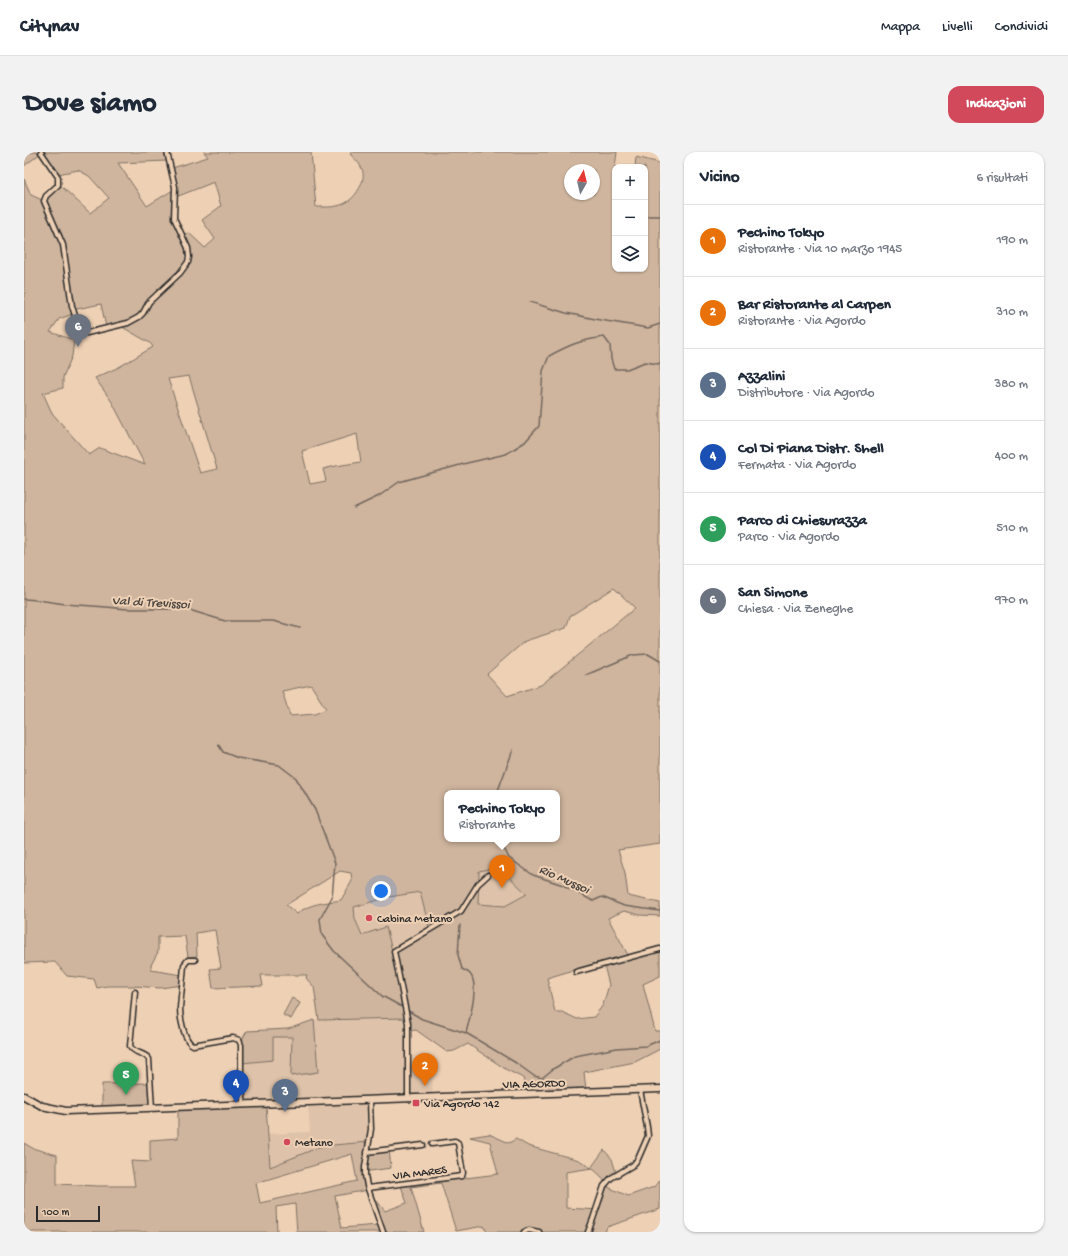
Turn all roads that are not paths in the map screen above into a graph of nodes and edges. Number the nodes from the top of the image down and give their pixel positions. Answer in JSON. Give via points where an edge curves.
{"nodes":[{"id":1,"x":41,"y":152,"type":"edge"},
{"id":2,"x":167,"y":152,"type":"edge"},
{"id":3,"x":488,"y":875,"type":"dead end"},
{"id":4,"x":660,"y":948,"type":"edge"},
{"id":5,"x":195,"y":960,"type":"dead end"},
{"id":6,"x":576,"y":972,"type":"dead end"},
{"id":7,"x":135,"y":992,"type":"dead end"},
{"id":8,"x":660,"y":1089,"type":"edge"},
{"id":9,"x":640,"y":1090,"type":"junction"},
{"id":10,"x":24,"y":1096,"type":"edge"},
{"id":11,"x":408,"y":1099,"type":"junction"},
{"id":12,"x":370,"y":1101,"type":"junction"},
{"id":13,"x":244,"y":1105,"type":"junction"},
{"id":14,"x":152,"y":1108,"type":"junction"},
{"id":15,"x":432,"y":1144,"type":"dead end"},
{"id":16,"x":423,"y":1145,"type":"dead end"},
{"id":17,"x":367,"y":1152,"type":"junction"},
{"id":18,"x":368,"y":1188,"type":"junction"},
{"id":19,"x":383,"y":1232,"type":"edge"},
{"id":20,"x":524,"y":1232,"type":"edge"},
{"id":21,"x":539,"y":1232,"type":"edge"},
{"id":22,"x":588,"y":1232,"type":"edge"}],
"edges":[{"from":1,"to":2,"type":"street","via":[[58,177],[58,184],[44,201],[63,245],[72,306],[80,332],[87,333],[128,323],[139,317],[188,262],[188,248],[174,218],[175,187]]},
{"from":3,"to":11,"type":"street","via":[[476,886],[461,911],[394,951],[408,1023]]},
{"from":4,"to":6,"type":"street"},
{"from":5,"to":13,"type":"street","via":[[188,960],[184,965],[180,1008],[186,1035],[193,1045],[233,1038],[239,1040]]},
{"from":7,"to":14,"type":"street","via":[[129,1044],[132,1050],[149,1059]]},
{"from":8,"to":9,"type":"main road","name":"VIA AGORDO"},
{"from":9,"to":11,"type":"main road","name":"VIA AGORDO"},
{"from":9,"to":22,"type":"street","via":[[648,1136],[633,1165],[611,1178],[604,1186]]},
{"from":10,"to":14,"type":"main road","name":"VIA AGORDO","via":[[42,1106],[66,1111]]},
{"from":11,"to":12,"type":"main road","name":"VIA AGORDO"},
{"from":12,"to":13,"type":"main road","name":"VIA AGORDO"},
{"from":12,"to":17,"type":"street","via":[[371,1129]]},
{"from":13,"to":14,"type":"main road","name":"VIA AGORDO"},
{"from":15,"to":18,"type":"street","name":"VIA MARES","via":[[455,1141],[458,1143],[462,1176]]},
{"from":16,"to":17,"type":"street"},
{"from":17,"to":18,"type":"street","via":[[365,1167]]},
{"from":18,"to":19,"type":"street"},
{"from":20,"to":21,"type":"street"}]}
